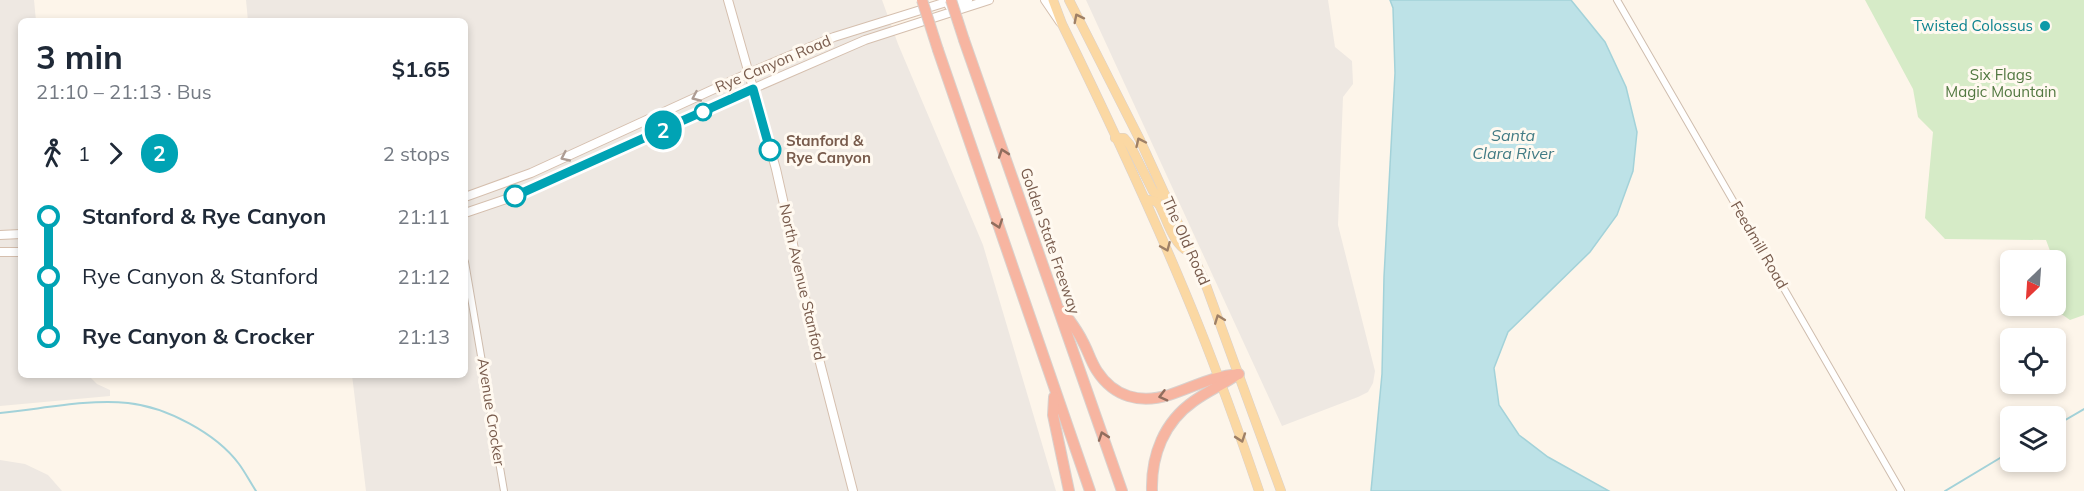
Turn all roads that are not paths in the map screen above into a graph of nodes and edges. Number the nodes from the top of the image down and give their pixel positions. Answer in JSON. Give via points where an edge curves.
{"nodes":[{"id":1,"x":728,"y":0,"type":"edge"},
{"id":2,"x":922,"y":0,"type":"edge"},
{"id":3,"x":942,"y":0,"type":"edge"},
{"id":4,"x":952,"y":0,"type":"edge"},
{"id":5,"x":968,"y":0,"type":"edge"},
{"id":6,"x":989,"y":0,"type":"edge"},
{"id":7,"x":1045,"y":0,"type":"edge"},
{"id":8,"x":1053,"y":0,"type":"edge"},
{"id":9,"x":1069,"y":0,"type":"edge"},
{"id":10,"x":1617,"y":0,"type":"edge"},
{"id":11,"x":898,"y":18,"type":"junction"},
{"id":12,"x":1062,"y":24,"type":"junction"},
{"id":13,"x":859,"y":43,"type":"junction"},
{"id":14,"x":749,"y":73,"type":"junction"},
{"id":15,"x":753,"y":89,"type":"junction"},
{"id":16,"x":1115,"y":138,"type":"junction"},
{"id":17,"x":1165,"y":195,"type":"junction"},
{"id":18,"x":468,"y":196,"type":"edge"},
{"id":19,"x":1145,"y":199,"type":"junction"},
{"id":20,"x":468,"y":212,"type":"edge"},
{"id":21,"x":18,"y":234,"type":"edge"},
{"id":22,"x":0,"y":235,"type":"edge"},
{"id":23,"x":0,"y":252,"type":"edge"},
{"id":24,"x":18,"y":252,"type":"edge"},
{"id":25,"x":1191,"y":253,"type":"junction"},
{"id":26,"x":468,"y":280,"type":"edge"},
{"id":27,"x":1054,"y":298,"type":"junction"},
{"id":28,"x":1239,"y":374,"type":"junction"},
{"id":29,"x":1220,"y":381,"type":"junction"},
{"id":30,"x":1054,"y":390,"type":"junction"},
{"id":31,"x":504,"y":491,"type":"edge"},
{"id":32,"x":853,"y":491,"type":"edge"},
{"id":33,"x":1069,"y":491,"type":"edge"},
{"id":34,"x":1090,"y":491,"type":"edge"},
{"id":35,"x":1122,"y":491,"type":"edge"},
{"id":36,"x":1152,"y":491,"type":"edge"},
{"id":37,"x":1259,"y":491,"type":"edge"},
{"id":38,"x":1281,"y":491,"type":"edge"},
{"id":39,"x":1901,"y":491,"type":"edge"}],
"edges":[{"from":1,"to":14,"type":"main road","name":"North Avenue Stanford"},
{"from":2,"to":30,"type":"highway","one_way":true,"bridge":true},
{"from":3,"to":11,"type":"main road"},
{"from":4,"to":11,"type":"main road","name":"Rye Canyon Road"},
{"from":27,"to":4,"type":"highway","name":"Golden State Freeway","one_way":true,"bridge":true},
{"from":5,"to":13,"type":"main road","name":"Rye Canyon Road","via":[[864,35]]},
{"from":6,"to":13,"type":"main road","name":"Rye Canyon Road"},
{"from":7,"to":12,"type":"main road"},
{"from":8,"to":12,"type":"main road","name":"The Old Road"},
{"from":17,"to":9,"type":"main road","name":"The Old Road","one_way":true},
{"from":10,"to":39,"type":"street","name":"Feedmill Road"},
{"from":11,"to":14,"type":"main road","name":"Rye Canyon Road","via":[[834,37]]},
{"from":12,"to":16,"type":"main road","name":"The Old Road"},
{"from":13,"to":15,"type":"main road","name":"Rye Canyon Road"},
{"from":14,"to":15,"type":"main road","name":"North Avenue Stanford"},
{"from":14,"to":18,"type":"main road","name":"Rye Canyon Road","one_way":true,"via":[[531,173]]},
{"from":15,"to":20,"type":"main road","name":"Rye Canyon Road","via":[[538,187]]},
{"from":15,"to":32,"type":"main road","name":"North Avenue Stanford"},
{"from":16,"to":17,"type":"main road","via":[[1124,138],[1153,191]]},
{"from":16,"to":19,"type":"main road","name":"The Old Road"},
{"from":17,"to":25,"type":"main road","name":"The Old Road"},
{"from":19,"to":25,"type":"main road","via":[[1157,202],[1174,238]]},
{"from":19,"to":29,"type":"main road","name":"The Old Road","one_way":true},
{"from":21,"to":22,"type":"main road"},
{"from":23,"to":24,"type":"main road"},
{"from":28,"to":25,"type":"main road","name":"The Old Road","one_way":true},
{"from":26,"to":31,"type":"street","name":"Avenue Crocker"},
{"from":29,"to":27,"type":"highway","one_way":true,"via":[[1146,400],[1124,395],[1097,371],[1083,341]]},
{"from":35,"to":27,"type":"highway","name":"Golden State Freeway","one_way":true},
{"from":28,"to":29,"type":"highway"},
{"from":28,"to":38,"type":"main road","name":"The Old Road"},
{"from":29,"to":36,"type":"highway","via":[[1172,422],[1156,455]]},
{"from":29,"to":37,"type":"main road","name":"The Old Road","one_way":true},
{"from":30,"to":33,"type":"highway","via":[[1053,415]]},
{"from":30,"to":34,"type":"highway"}]}
